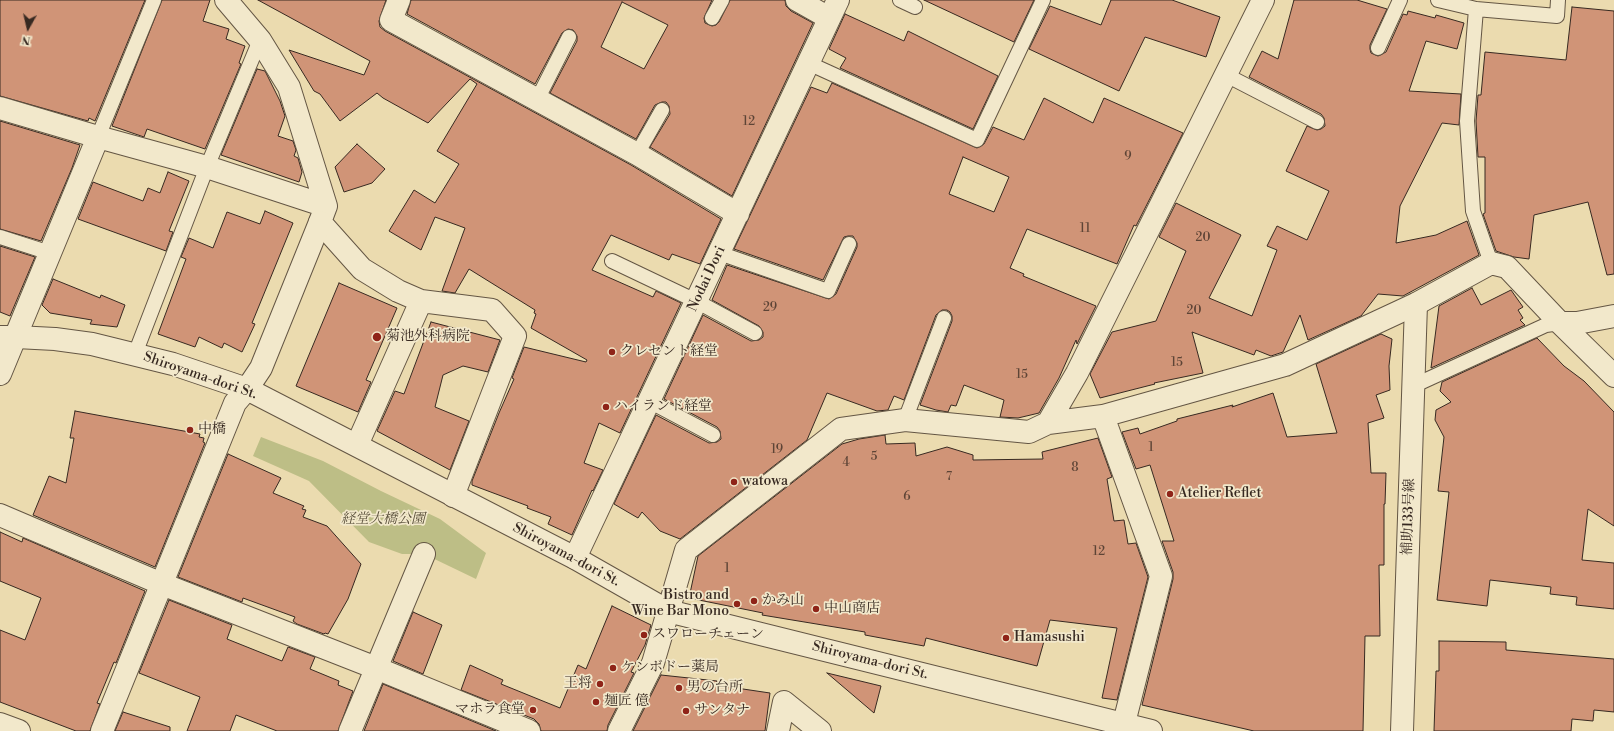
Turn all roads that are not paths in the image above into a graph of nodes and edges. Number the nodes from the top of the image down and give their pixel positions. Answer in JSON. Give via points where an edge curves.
{"nodes":[{"id":1,"x":154,"y":0,"type":"edge"},
{"id":2,"x":226,"y":0,"type":"edge"},
{"id":3,"x":399,"y":0,"type":"edge"},
{"id":4,"x":722,"y":0,"type":"edge"},
{"id":5,"x":797,"y":0,"type":"edge"},
{"id":6,"x":900,"y":0,"type":"edge"},
{"id":7,"x":1043,"y":0,"type":"edge"},
{"id":8,"x":1263,"y":0,"type":"edge"},
{"id":9,"x":1400,"y":0,"type":"edge"},
{"id":10,"x":1438,"y":0,"type":"edge"},
{"id":11,"x":1558,"y":0,"type":"edge"},
{"id":12,"x":915,"y":7,"type":"dead end"},
{"id":13,"x":834,"y":9,"type":"edge"},
{"id":14,"x":1476,"y":9,"type":"junction"},
{"id":15,"x":712,"y":18,"type":"dead end"},
{"id":16,"x":569,"y":37,"type":"dead end"},
{"id":17,"x":260,"y":40,"type":"junction"},
{"id":18,"x":1378,"y":48,"type":"dead end"},
{"id":19,"x":808,"y":63,"type":"junction"},
{"id":20,"x":1226,"y":75,"type":"junction"},
{"id":21,"x":537,"y":100,"type":"junction"},
{"id":22,"x":0,"y":108,"type":"edge"},
{"id":23,"x":662,"y":110,"type":"dead end"},
{"id":24,"x":1317,"y":122,"type":"dead end"},
{"id":25,"x":98,"y":137,"type":"junction"},
{"id":26,"x":638,"y":154,"type":"junction"},
{"id":27,"x":207,"y":167,"type":"junction"},
{"id":28,"x":323,"y":214,"type":"junction"},
{"id":29,"x":738,"y":214,"type":"junction"},
{"id":30,"x":0,"y":237,"type":"edge"},
{"id":31,"x":849,"y":244,"type":"dead end"},
{"id":32,"x":50,"y":253,"type":"junction"},
{"id":33,"x":719,"y":253,"type":"junction"},
{"id":34,"x":612,"y":261,"type":"dead end"},
{"id":35,"x":1491,"y":263,"type":"junction"},
{"id":36,"x":421,"y":301,"type":"junction"},
{"id":37,"x":696,"y":301,"type":"junction"},
{"id":38,"x":1416,"y":304,"type":"junction"},
{"id":39,"x":1614,"y":316,"type":"edge"},
{"id":40,"x":944,"y":318,"type":"dead end"},
{"id":41,"x":1560,"y":323,"type":"junction"},
{"id":42,"x":755,"y":333,"type":"dead end"},
{"id":43,"x":8,"y":337,"type":"edge"},
{"id":44,"x":135,"y":354,"type":"junction"},
{"id":45,"x":0,"y":374,"type":"edge"},
{"id":46,"x":1614,"y":376,"type":"edge"},
{"id":47,"x":1413,"y":386,"type":"junction"},
{"id":48,"x":247,"y":389,"type":"junction"},
{"id":49,"x":649,"y":401,"type":"junction"},
{"id":50,"x":1102,"y":416,"type":"junction"},
{"id":51,"x":905,"y":420,"type":"junction"},
{"id":52,"x":1048,"y":423,"type":"junction"},
{"id":53,"x":713,"y":435,"type":"dead end"},
{"id":54,"x":357,"y":445,"type":"junction"},
{"id":55,"x":453,"y":496,"type":"junction"},
{"id":56,"x":0,"y":515,"type":"edge"},
{"id":57,"x":424,"y":554,"type":"dead end"},
{"id":58,"x":575,"y":558,"type":"junction"},
{"id":59,"x":162,"y":584,"type":"junction"},
{"id":60,"x":668,"y":611,"type":"junction"},
{"id":61,"x":376,"y":668,"type":"junction"},
{"id":62,"x":0,"y":724,"type":"edge"},
{"id":63,"x":1123,"y":728,"type":"edge"},
{"id":64,"x":19,"y":731,"type":"edge"},
{"id":65,"x":102,"y":731,"type":"edge"},
{"id":66,"x":350,"y":731,"type":"edge"},
{"id":67,"x":529,"y":731,"type":"edge"},
{"id":68,"x":619,"y":731,"type":"edge"},
{"id":69,"x":778,"y":731,"type":"edge"},
{"id":70,"x":820,"y":731,"type":"edge"},
{"id":71,"x":1151,"y":731,"type":"edge"},
{"id":72,"x":1402,"y":731,"type":"edge"}],
"edges":[{"from":1,"to":25,"type":"lane"},
{"from":2,"to":17,"type":"street"},
{"from":3,"to":21,"type":"street","via":[[391,20]]},
{"from":4,"to":15,"type":"lane"},
{"from":5,"to":13,"type":"street"},
{"from":6,"to":12,"type":"lane"},
{"from":7,"to":19,"type":"lane","via":[[977,140]]},
{"from":8,"to":20,"type":"street"},
{"from":9,"to":18,"type":"lane"},
{"from":10,"to":14,"type":"lane"},
{"from":11,"to":14,"type":"lane","via":[[1557,16]]},
{"from":13,"to":19,"type":"street","name":"Nodai Dori"},
{"from":14,"to":35,"type":"lane","via":[[1467,121],[1473,211]]},
{"from":16,"to":21,"type":"lane"},
{"from":17,"to":27,"type":"lane"},
{"from":17,"to":28,"type":"street","via":[[289,87]]},
{"from":19,"to":29,"type":"street","name":"Nodai Dori"},
{"from":20,"to":24,"type":"lane"},
{"from":20,"to":52,"type":"street","via":[[1077,373]]},
{"from":21,"to":26,"type":"street"},
{"from":22,"to":25,"type":"street"},
{"from":23,"to":26,"type":"lane"},
{"from":25,"to":27,"type":"street"},
{"from":25,"to":32,"type":"street"},
{"from":26,"to":29,"type":"street"},
{"from":27,"to":28,"type":"street"},
{"from":27,"to":44,"type":"lane"},
{"from":28,"to":36,"type":"street","via":[[362,269],[398,291]]},
{"from":28,"to":48,"type":"street","via":[[261,368]]},
{"from":29,"to":33,"type":"street","name":"Nodai Dori"},
{"from":30,"to":32,"type":"lane"},
{"from":31,"to":33,"type":"lane","via":[[828,291]]},
{"from":32,"to":43,"type":"street"},
{"from":33,"to":37,"type":"street","name":"Nodai Dori"},
{"from":34,"to":37,"type":"lane"},
{"from":35,"to":38,"type":"street"},
{"from":35,"to":41,"type":"street","via":[[1507,267]]},
{"from":36,"to":54,"type":"street"},
{"from":36,"to":55,"type":"street","via":[[492,310],[515,336]]},
{"from":37,"to":42,"type":"lane"},
{"from":37,"to":49,"type":"street","name":"Nodai Dori"},
{"from":38,"to":47,"type":"street","name":"補助133号線"},
{"from":38,"to":50,"type":"street","via":[[1285,365]]},
{"from":39,"to":41,"type":"street","via":[[1577,323]]},
{"from":40,"to":51,"type":"lane"},
{"from":41,"to":46,"type":"street"},
{"from":41,"to":47,"type":"lane","via":[[1546,325]]},
{"from":43,"to":44,"type":"street","name":"Shiroyama-dori St.","via":[[55,339]]},
{"from":43,"to":45,"type":"street"},
{"from":44,"to":48,"type":"street","name":"Shiroyama-dori St."},
{"from":47,"to":72,"type":"street","name":"補助133号線"},
{"from":48,"to":54,"type":"street","name":"Shiroyama-dori St."},
{"from":48,"to":59,"type":"street","via":[[235,403]]},
{"from":49,"to":53,"type":"lane"},
{"from":49,"to":58,"type":"street","name":"Nodai Dori"},
{"from":50,"to":52,"type":"street"},
{"from":50,"to":63,"type":"street","via":[[1161,576]]},
{"from":51,"to":52,"type":"street","via":[[1029,432]]},
{"from":51,"to":60,"type":"street","via":[[841,429],[686,550]]},
{"from":54,"to":55,"type":"street","name":"Shiroyama-dori St."},
{"from":55,"to":58,"type":"street","name":"Shiroyama-dori St."},
{"from":56,"to":59,"type":"street"},
{"from":57,"to":61,"type":"street"},
{"from":58,"to":60,"type":"street","name":"Shiroyama-dori St."},
{"from":59,"to":61,"type":"street"},
{"from":59,"to":65,"type":"street"},
{"from":60,"to":63,"type":"street","name":"Shiroyama-dori St."},
{"from":60,"to":68,"type":"street","via":[[653,664]]},
{"from":61,"to":66,"type":"street"},
{"from":61,"to":67,"type":"street"},
{"from":62,"to":64,"type":"street"},
{"from":63,"to":71,"type":"street","name":"Shiroyama-dori St."},
{"from":69,"to":70,"type":"street","via":[[784,702]]}]}
